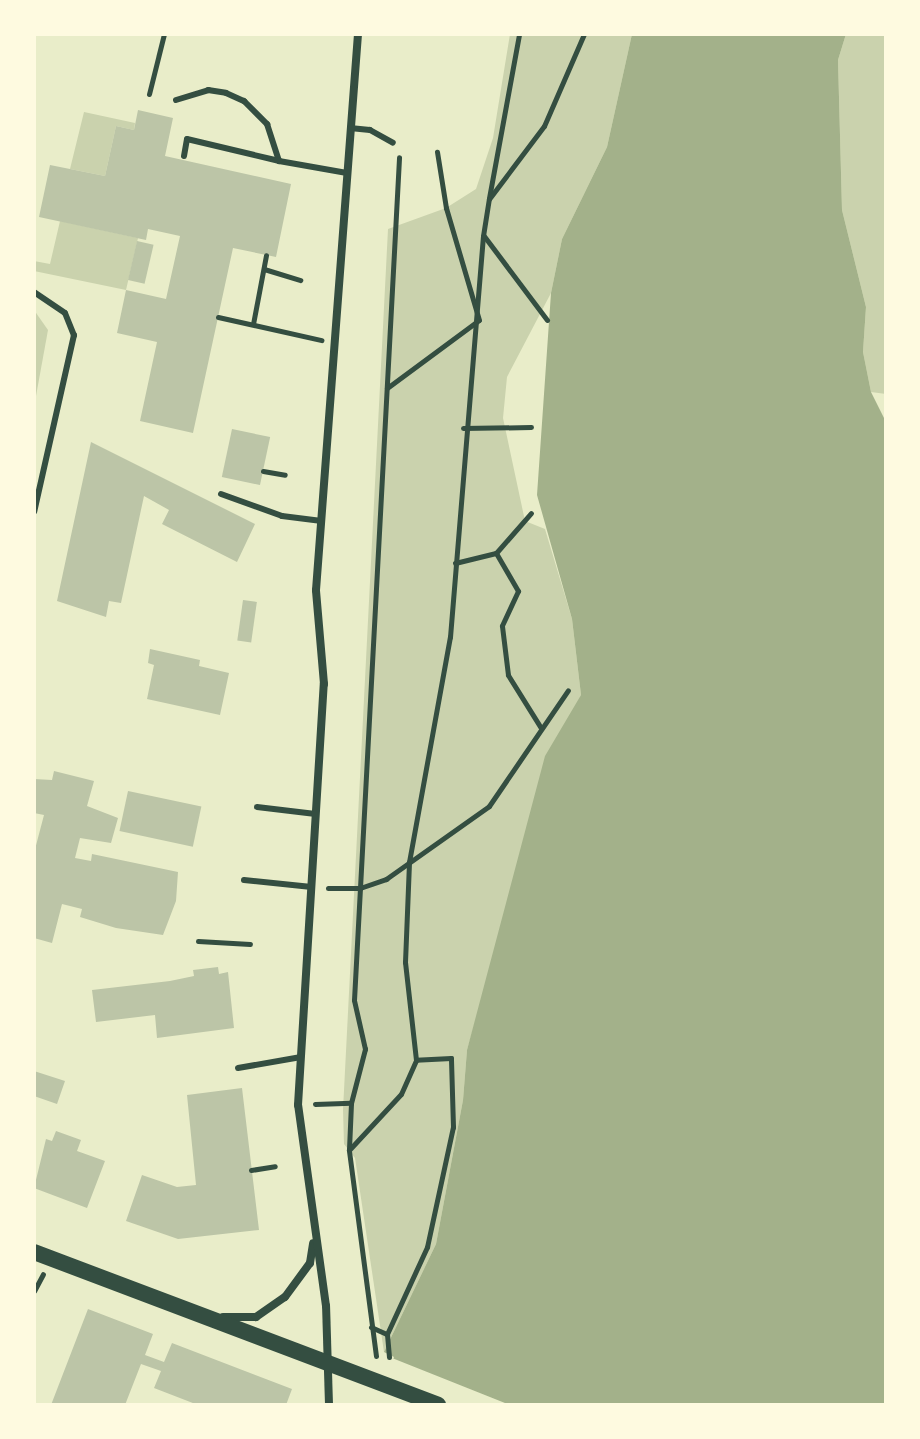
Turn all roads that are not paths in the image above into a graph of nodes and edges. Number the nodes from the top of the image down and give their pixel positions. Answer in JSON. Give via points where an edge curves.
{"nodes":[{"id":1,"x":358,"y":34,"type":"edge"},
{"id":2,"x":176,"y":100,"type":"dead end"},
{"id":3,"x":350,"y":128,"type":"junction"},
{"id":4,"x":396,"y":145,"type":"road end"},
{"id":5,"x":184,"y":156,"type":"dead end"},
{"id":6,"x":279,"y":161,"type":"junction"},
{"id":7,"x":347,"y":173,"type":"junction"},
{"id":8,"x":34,"y":292,"type":"edge"},
{"id":9,"x":34,"y":491,"type":"edge"},
{"id":10,"x":221,"y":494,"type":"dead end"},
{"id":11,"x":37,"y":499,"type":"junction"},
{"id":12,"x":34,"y":512,"type":"edge"},
{"id":13,"x":322,"y":521,"type":"junction"},
{"id":14,"x":257,"y":807,"type":"dead end"},
{"id":15,"x":316,"y":814,"type":"junction"},
{"id":16,"x":244,"y":880,"type":"dead end"},
{"id":17,"x":312,"y":887,"type":"junction"},
{"id":18,"x":301,"y":1057,"type":"junction"},
{"id":19,"x":238,"y":1068,"type":"dead end"},
{"id":20,"x":313,"y":1215,"type":"junction"},
{"id":21,"x":34,"y":1252,"type":"edge"},
{"id":22,"x":210,"y":1316,"type":"junction"},
{"id":23,"x":329,"y":1360,"type":"junction"},
{"id":24,"x":329,"y":1405,"type":"edge"},
{"id":25,"x":438,"y":1405,"type":"edge"}],
"edges":[{"from":1,"to":3,"type":"street"},
{"from":2,"to":6,"type":"lane","via":[[208,90],[244,101],[267,124]]},
{"from":3,"to":4,"type":"lane","via":[[370,130]]},
{"from":3,"to":7,"type":"street"},
{"from":5,"to":6,"type":"lane","via":[[187,139]]},
{"from":6,"to":7,"type":"lane"},
{"from":7,"to":13,"type":"street"},
{"from":8,"to":11,"type":"lane","via":[[65,313],[74,335]]},
{"from":9,"to":11,"type":"lane"},
{"from":10,"to":13,"type":"lane","via":[[282,516]]},
{"from":11,"to":12,"type":"lane"},
{"from":13,"to":15,"type":"street","via":[[316,590],[324,684]]},
{"from":14,"to":15,"type":"lane"},
{"from":15,"to":17,"type":"street"},
{"from":16,"to":17,"type":"lane"},
{"from":17,"to":18,"type":"street"},
{"from":18,"to":19,"type":"lane"},
{"from":18,"to":20,"type":"street","via":[[298,1105]]},
{"from":20,"to":22,"type":"street","via":[[310,1263],[285,1297],[256,1317]]},
{"from":20,"to":23,"type":"street"},
{"from":21,"to":22,"type":"main road"},
{"from":22,"to":23,"type":"main road"},
{"from":23,"to":24,"type":"street"},
{"from":23,"to":25,"type":"main road"}]}
